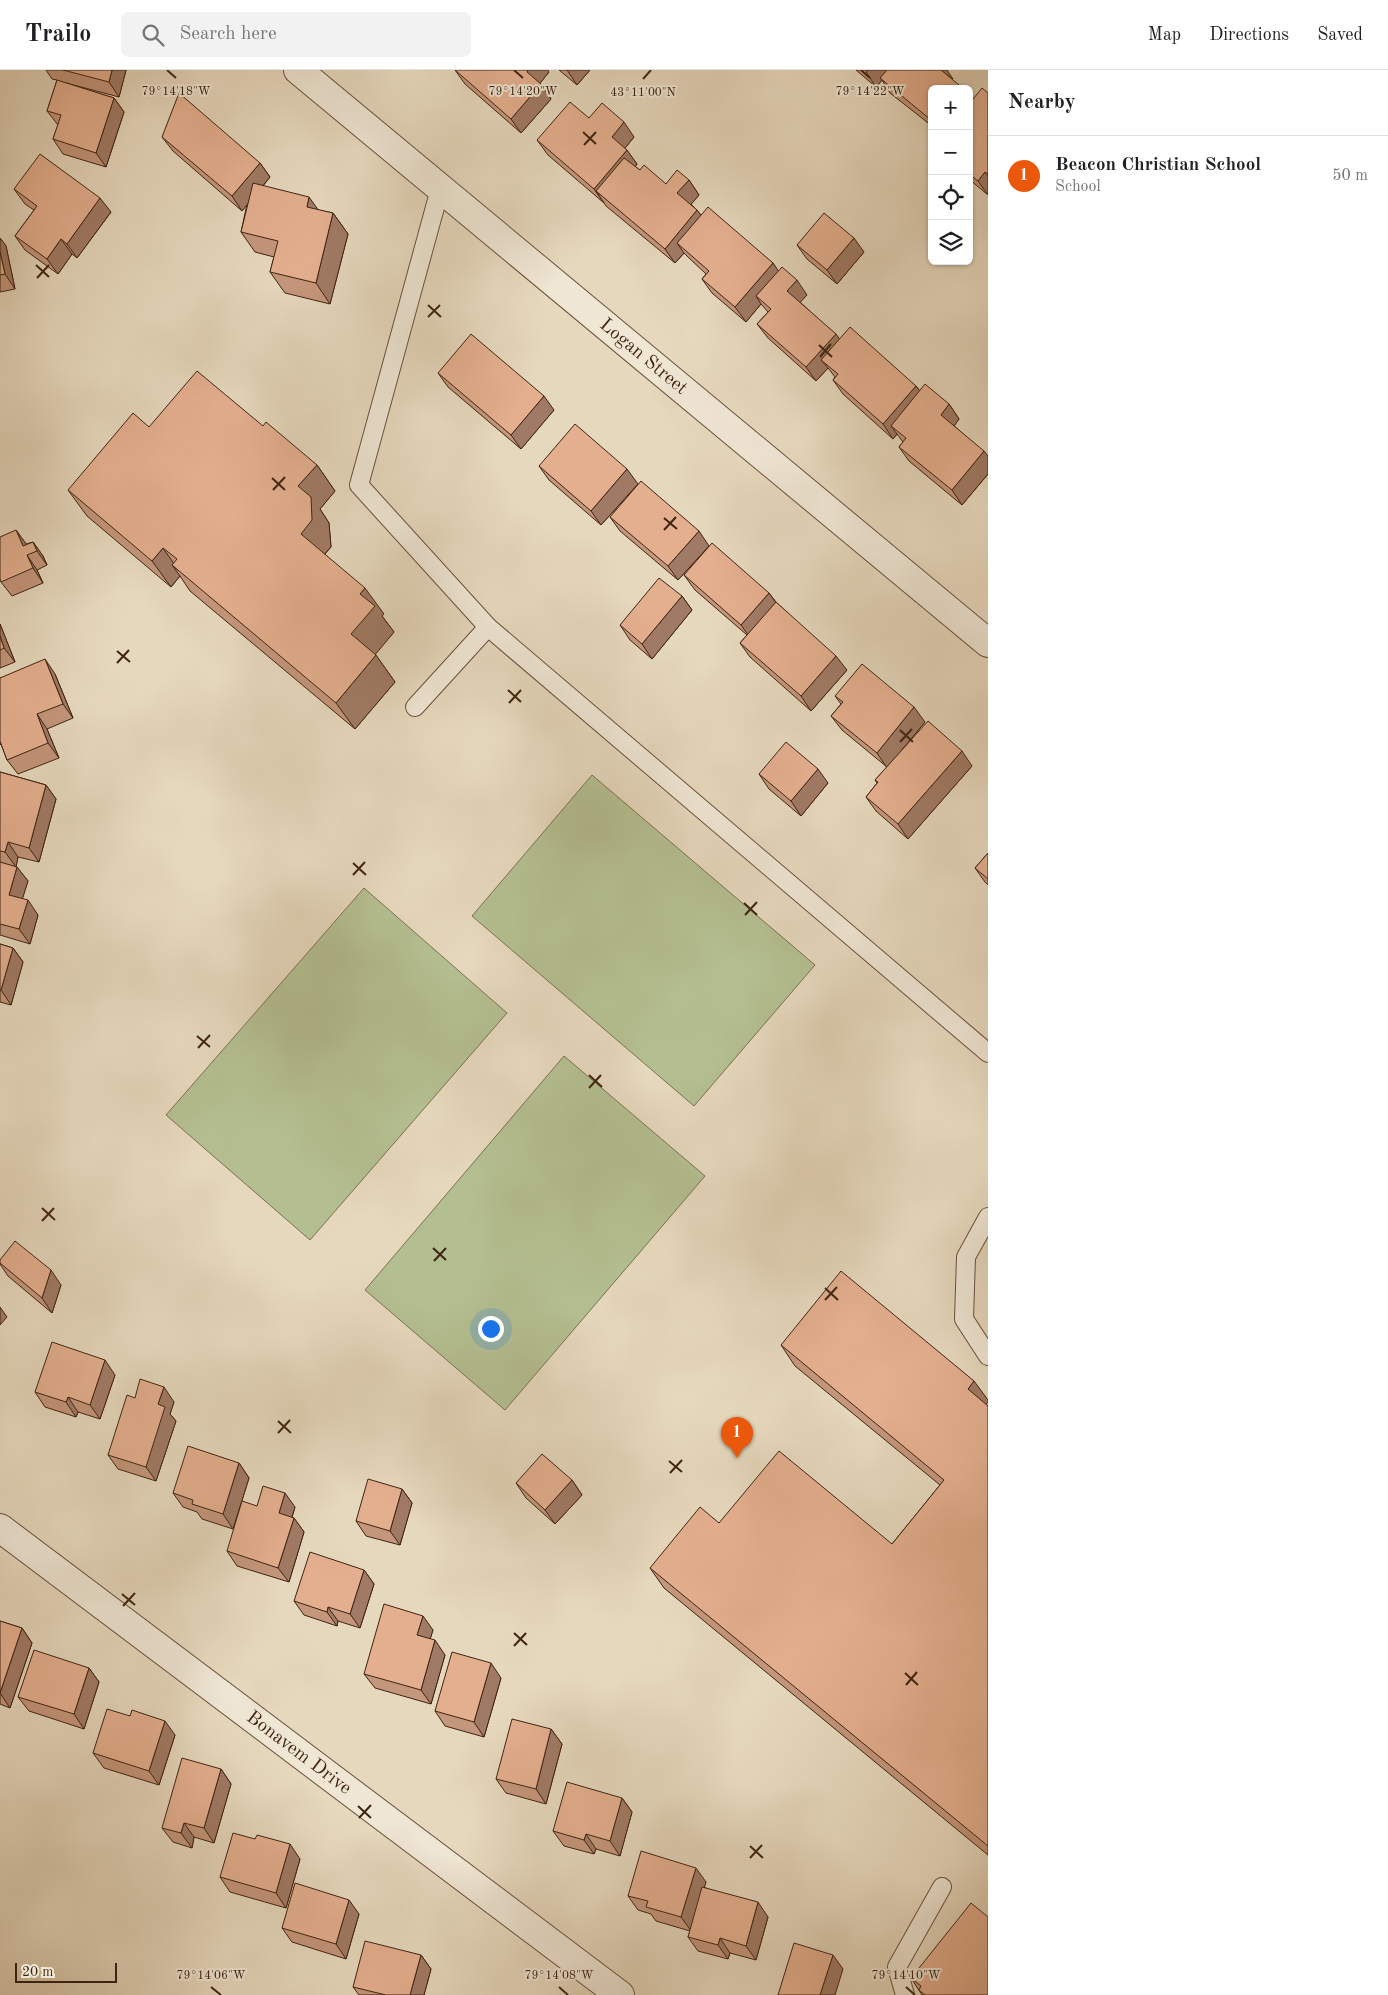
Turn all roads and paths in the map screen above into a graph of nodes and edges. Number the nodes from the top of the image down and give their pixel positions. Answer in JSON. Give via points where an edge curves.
{"nodes":[{"id":1,"x":298,"y":70,"type":"edge"},
{"id":2,"x":440,"y":189,"type":"junction"},
{"id":3,"x":488,"y":627,"type":"junction"},
{"id":4,"x":988,"y":643,"type":"edge"},
{"id":5,"x":415,"y":707,"type":"dead end"},
{"id":6,"x":988,"y":1053,"type":"edge"},
{"id":7,"x":988,"y":1217,"type":"edge"},
{"id":8,"x":988,"y":1356,"type":"edge"},
{"id":9,"x":0,"y":1528,"type":"edge"},
{"id":10,"x":942,"y":1887,"type":"dead end"},
{"id":11,"x":620,"y":1995,"type":"edge"},
{"id":12,"x":905,"y":1995,"type":"edge"}],
"edges":[{"from":1,"to":2,"type":"street","name":"Logan Street"},
{"from":2,"to":3,"type":"lane","via":[[359,485]]},
{"from":2,"to":4,"type":"street","name":"Logan Street"},
{"from":3,"to":5,"type":"lane"},
{"from":3,"to":6,"type":"lane"},
{"from":7,"to":8,"type":"lane","via":[[966,1257],[964,1319]]},
{"from":9,"to":11,"type":"street","name":"Bonavem Drive"},
{"from":10,"to":12,"type":"lane","via":[[897,1967]]}]}
